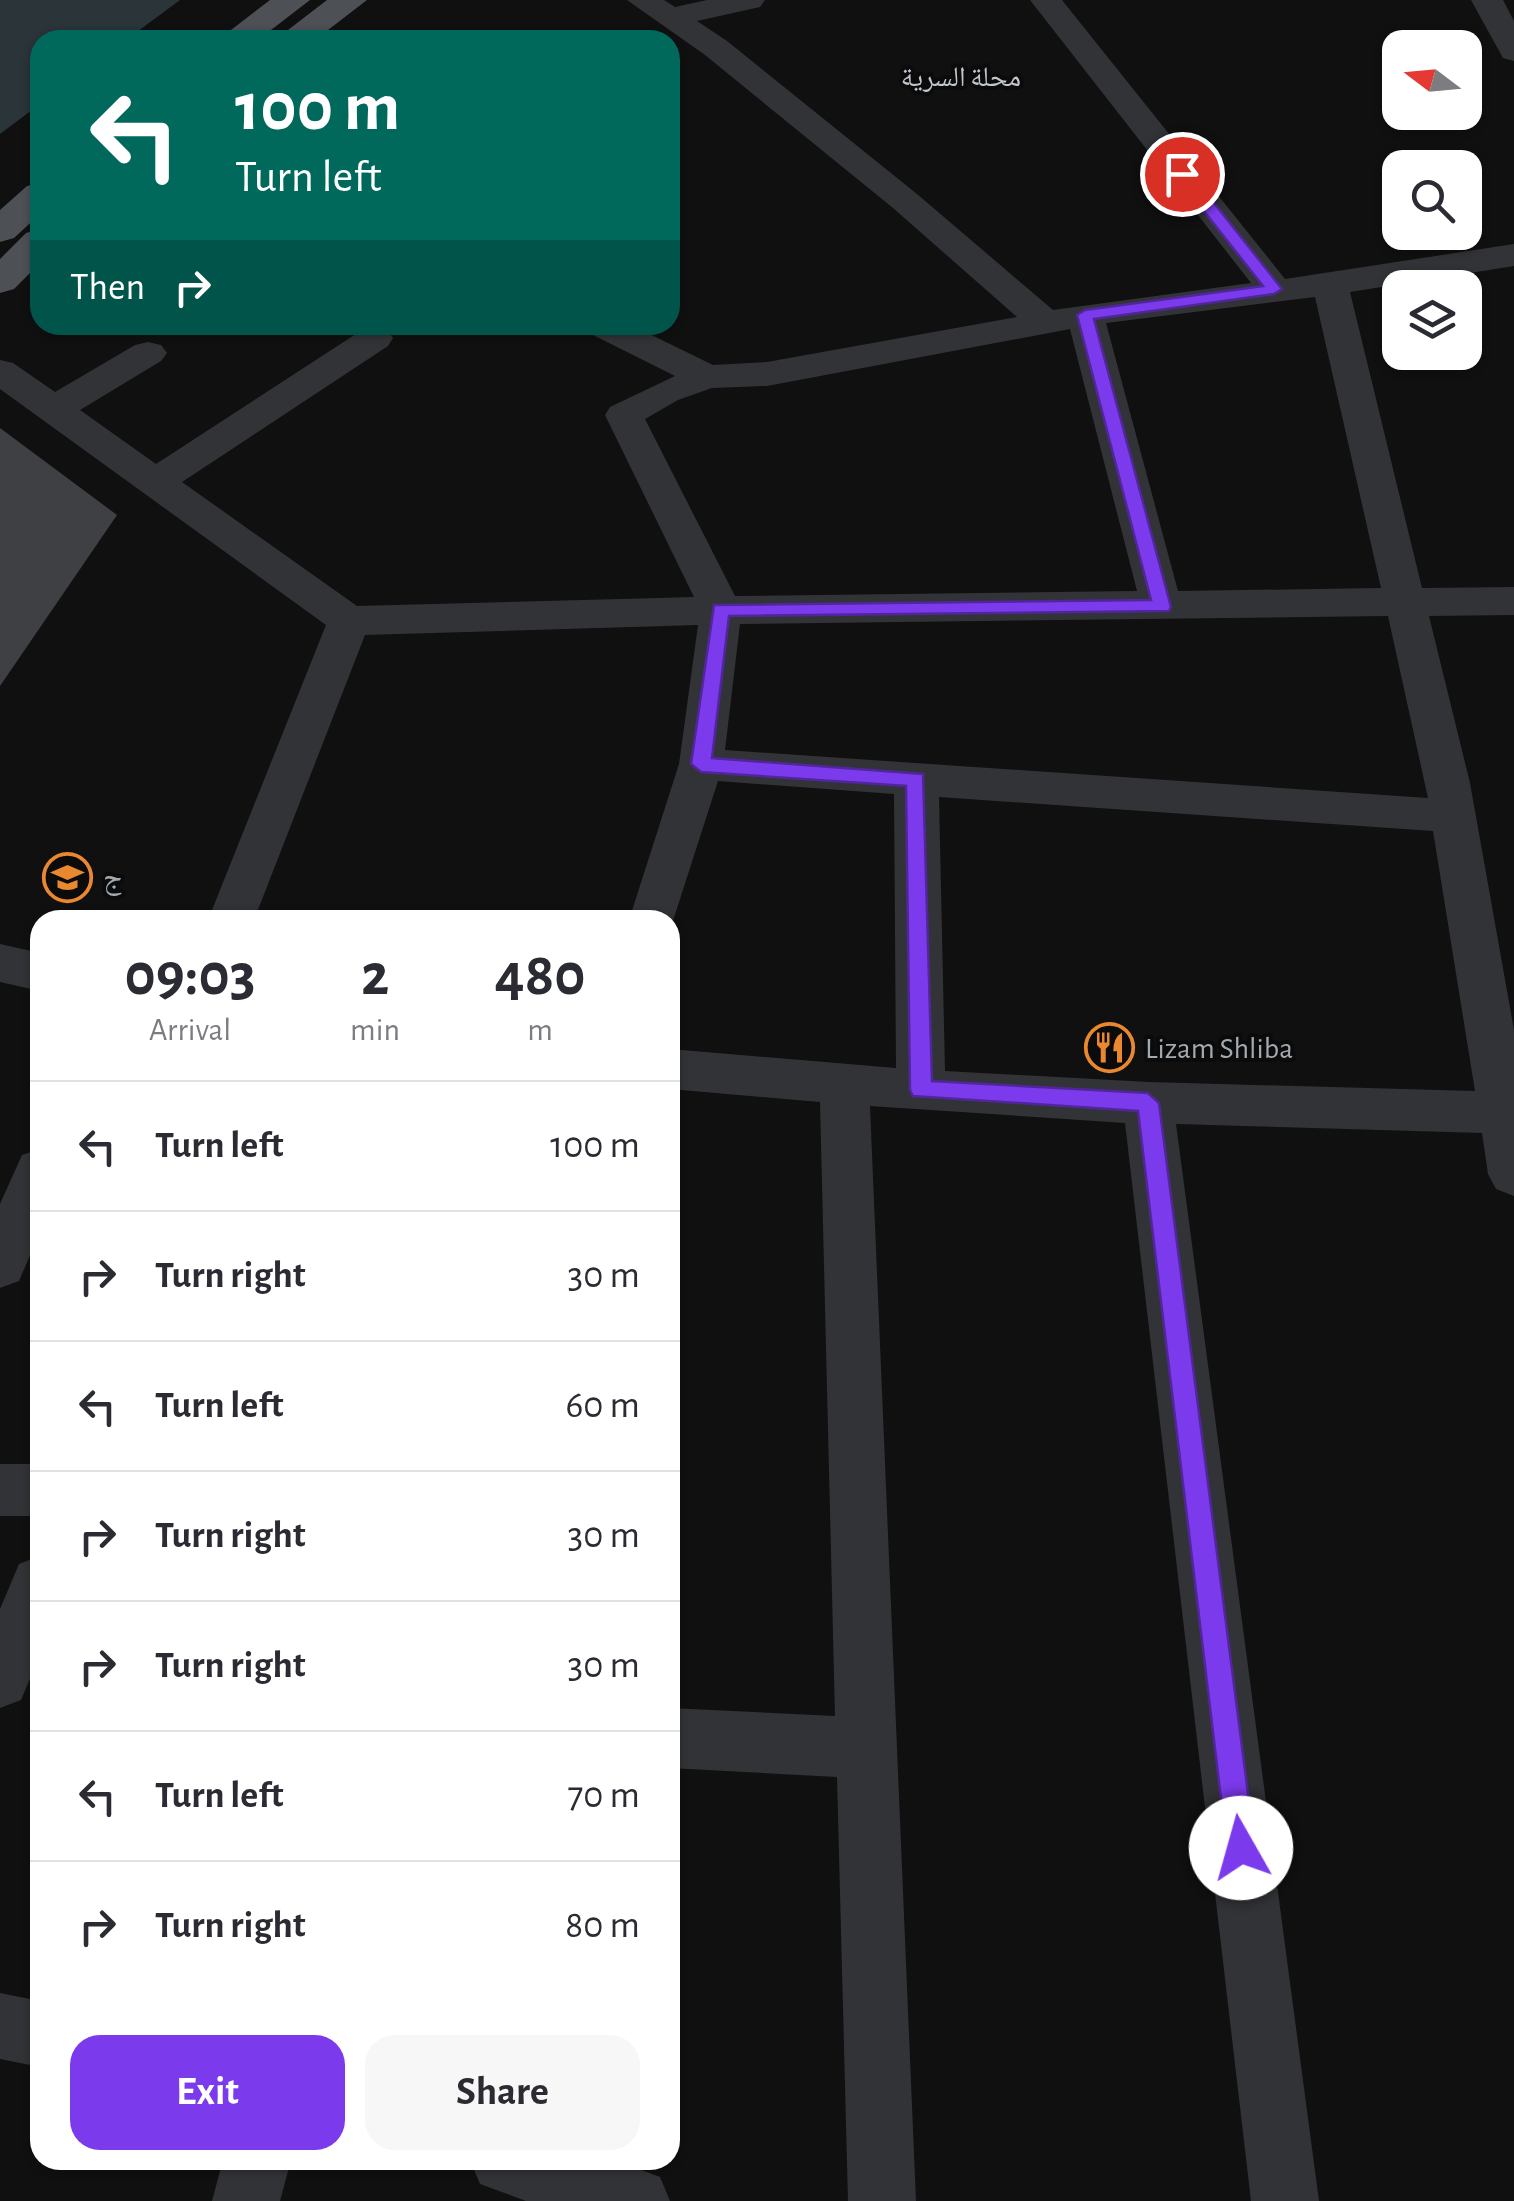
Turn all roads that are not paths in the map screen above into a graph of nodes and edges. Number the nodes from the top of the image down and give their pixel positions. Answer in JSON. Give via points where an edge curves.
{"nodes":[{"id":1,"x":293,"y":0,"type":"edge"},
{"id":2,"x":350,"y":0,"type":"edge"},
{"id":3,"x":749,"y":0,"type":"edge"},
{"id":4,"x":1046,"y":0,"type":"edge"},
{"id":5,"x":1487,"y":0,"type":"edge"},
{"id":6,"x":656,"y":9,"type":"edge"},
{"id":7,"x":250,"y":30,"type":"edge"},
{"id":8,"x":306,"y":30,"type":"edge"},
{"id":9,"x":1514,"y":51,"type":"edge"},
{"id":10,"x":30,"y":203,"type":"edge"},
{"id":11,"x":0,"y":230,"type":"edge"},
{"id":12,"x":30,"y":251,"type":"edge"},
{"id":13,"x":1514,"y":255,"type":"edge"},
{"id":14,"x":0,"y":281,"type":"edge"},
{"id":15,"x":1330,"y":284,"type":"junction"},
{"id":16,"x":1274,"y":289,"type":"junction"},
{"id":17,"x":1085,"y":315,"type":"junction"},
{"id":18,"x":1045,"y":322,"type":"junction"},
{"id":19,"x":622,"y":335,"type":"edge"},
{"id":20,"x":374,"y":338,"type":"dead end"},
{"id":21,"x":148,"y":353,"type":"dead end"},
{"id":22,"x":0,"y":371,"type":"edge"},
{"id":23,"x":707,"y":378,"type":"junction"},
{"id":24,"x":54,"y":409,"type":"junction"},
{"id":25,"x":155,"y":482,"type":"junction"},
{"id":26,"x":1514,"y":601,"type":"edge"},
{"id":27,"x":1408,"y":605,"type":"junction"},
{"id":28,"x":1162,"y":607,"type":"junction"},
{"id":29,"x":720,"y":610,"type":"junction"},
{"id":30,"x":349,"y":621,"type":"junction"},
{"id":31,"x":701,"y":764,"type":"junction"},
{"id":32,"x":916,"y":779,"type":"junction"},
{"id":33,"x":1453,"y":816,"type":"junction"},
{"id":34,"x":236,"y":910,"type":"edge"},
{"id":35,"x":655,"y":910,"type":"edge"},
{"id":36,"x":0,"y":963,"type":"edge"},
{"id":37,"x":30,"y":970,"type":"edge"},
{"id":38,"x":680,"y":1070,"type":"edge"},
{"id":39,"x":844,"y":1083,"type":"junction"},
{"id":40,"x":921,"y":1090,"type":"junction"},
{"id":41,"x":1148,"y":1103,"type":"junction"},
{"id":42,"x":1509,"y":1114,"type":"edge"},
{"id":43,"x":1514,"y":1174,"type":"edge"},
{"id":44,"x":30,"y":1194,"type":"edge"},
{"id":45,"x":0,"y":1265,"type":"edge"},
{"id":46,"x":0,"y":1490,"type":"edge"},
{"id":47,"x":30,"y":1490,"type":"edge"},
{"id":48,"x":30,"y":1608,"type":"edge"},
{"id":49,"x":0,"y":1678,"type":"edge"},
{"id":50,"x":680,"y":1739,"type":"edge"},
{"id":51,"x":867,"y":1748,"type":"junction"},
{"id":52,"x":0,"y":2026,"type":"edge"},
{"id":53,"x":30,"y":2032,"type":"edge"},
{"id":54,"x":254,"y":2170,"type":"edge"},
{"id":55,"x":536,"y":2170,"type":"edge"},
{"id":56,"x":246,"y":2201,"type":"edge"},
{"id":57,"x":636,"y":2201,"type":"edge"},
{"id":58,"x":882,"y":2201,"type":"edge"},
{"id":59,"x":1285,"y":2201,"type":"edge"}],
"edges":[{"from":1,"to":7,"type":"main road"},
{"from":2,"to":8,"type":"main road"},
{"from":3,"to":6,"type":"street"},
{"from":4,"to":16,"type":"street"},
{"from":5,"to":9,"type":"street"},
{"from":6,"to":18,"type":"street","via":[[746,72]]},
{"from":10,"to":11,"type":"main road"},
{"from":12,"to":14,"type":"main road"},
{"from":13,"to":15,"type":"street"},
{"from":15,"to":16,"type":"street"},
{"from":15,"to":27,"type":"street"},
{"from":16,"to":17,"type":"street"},
{"from":17,"to":18,"type":"street"},
{"from":17,"to":28,"type":"street"},
{"from":18,"to":23,"type":"street","via":[[767,374]]},
{"from":19,"to":23,"type":"street"},
{"from":20,"to":25,"type":"street"},
{"from":21,"to":24,"type":"street"},
{"from":22,"to":24,"type":"street"},
{"from":23,"to":29,"type":"street","via":[[624,415]]},
{"from":24,"to":25,"type":"street"},
{"from":25,"to":30,"type":"street"},
{"from":26,"to":27,"type":"street"},
{"from":27,"to":28,"type":"street"},
{"from":27,"to":33,"type":"street"},
{"from":28,"to":29,"type":"street"},
{"from":29,"to":30,"type":"street"},
{"from":29,"to":31,"type":"street"},
{"from":30,"to":34,"type":"street"},
{"from":31,"to":32,"type":"street"},
{"from":31,"to":35,"type":"street"},
{"from":32,"to":33,"type":"street"},
{"from":32,"to":40,"type":"street"},
{"from":33,"to":42,"type":"street"},
{"from":36,"to":37,"type":"street"},
{"from":38,"to":39,"type":"street"},
{"from":39,"to":40,"type":"street"},
{"from":39,"to":51,"type":"street"},
{"from":40,"to":41,"type":"street"},
{"from":41,"to":42,"type":"street"},
{"from":41,"to":59,"type":"street"},
{"from":42,"to":43,"type":"street"},
{"from":44,"to":45,"type":"street"},
{"from":46,"to":47,"type":"street"},
{"from":48,"to":49,"type":"street"},
{"from":50,"to":51,"type":"street"},
{"from":51,"to":58,"type":"street"},
{"from":52,"to":53,"type":"street"},
{"from":54,"to":56,"type":"street"},
{"from":55,"to":57,"type":"street"}]}
